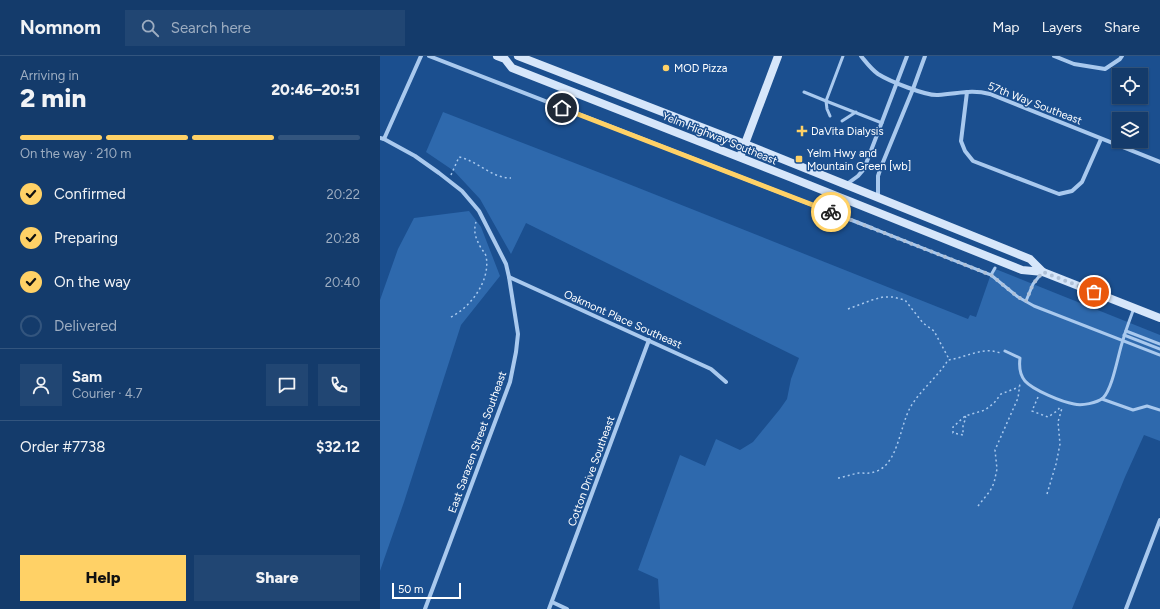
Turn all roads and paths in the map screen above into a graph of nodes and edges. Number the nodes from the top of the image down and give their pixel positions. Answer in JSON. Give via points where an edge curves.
{"nodes":[{"id":1,"x":420,"y":56,"type":"edge"},
{"id":2,"x":429,"y":56,"type":"edge"},
{"id":3,"x":497,"y":56,"type":"edge"},
{"id":4,"x":518,"y":56,"type":"edge"},
{"id":5,"x":778,"y":56,"type":"edge"},
{"id":6,"x":843,"y":56,"type":"edge"},
{"id":7,"x":861,"y":56,"type":"edge"},
{"id":8,"x":907,"y":56,"type":"edge"},
{"id":9,"x":925,"y":56,"type":"edge"},
{"id":10,"x":1054,"y":56,"type":"edge"},
{"id":11,"x":1121,"y":57,"type":"edge"},
{"id":12,"x":506,"y":59,"type":"junction"},
{"id":13,"x":535,"y":59,"type":"edge"},
{"id":14,"x":897,"y":83,"type":"junction"},
{"id":15,"x":913,"y":89,"type":"junction"},
{"id":16,"x":804,"y":92,"type":"dead end"},
{"id":17,"x":966,"y":92,"type":"junction"},
{"id":18,"x":826,"y":101,"type":"junction"},
{"id":19,"x":856,"y":112,"type":"junction"},
{"id":20,"x":830,"y":116,"type":"dead end"},
{"id":21,"x":842,"y":121,"type":"dead end"},
{"id":22,"x":882,"y":123,"type":"junction"},
{"id":23,"x":382,"y":139,"type":"edge"},
{"id":24,"x":1100,"y":139,"type":"junction"},
{"id":25,"x":745,"y":144,"type":"junction"},
{"id":26,"x":740,"y":157,"type":"junction"},
{"id":27,"x":1160,"y":162,"type":"edge"},
{"id":28,"x":511,"y":178,"type":"dead end"},
{"id":29,"x":448,"y":180,"type":"junction"},
{"id":30,"x":848,"y":184,"type":"junction"},
{"id":31,"x":878,"y":196,"type":"junction"},
{"id":32,"x":479,"y":211,"type":"junction"},
{"id":33,"x":872,"y":228,"type":"joint"},
{"id":34,"x":994,"y":268,"type":"dead end"},
{"id":35,"x":1043,"y":272,"type":"junction"},
{"id":36,"x":991,"y":275,"type":"junction"},
{"id":37,"x":509,"y":277,"type":"junction"},
{"id":38,"x":1026,"y":301,"type":"junction"},
{"id":39,"x":1134,"y":308,"type":"junction"},
{"id":40,"x":848,"y":309,"type":"dead end"},
{"id":41,"x":451,"y":317,"type":"dead end"},
{"id":42,"x":1160,"y":318,"type":"edge"},
{"id":43,"x":1126,"y":331,"type":"junction"},
{"id":44,"x":1124,"y":335,"type":"junction"},
{"id":45,"x":649,"y":340,"type":"junction"},
{"id":46,"x":1122,"y":340,"type":"junction"},
{"id":47,"x":1160,"y":344,"type":"edge"},
{"id":48,"x":1160,"y":349,"type":"edge"},
{"id":49,"x":1005,"y":351,"type":"dead end"},
{"id":50,"x":1002,"y":354,"type":"dead end"},
{"id":51,"x":1160,"y":355,"type":"edge"},
{"id":52,"x":949,"y":360,"type":"junction"},
{"id":53,"x":1020,"y":373,"type":"junction"},
{"id":54,"x":726,"y":382,"type":"dead end"},
{"id":55,"x":1019,"y":387,"type":"junction"},
{"id":56,"x":1040,"y":392,"type":"junction"},
{"id":57,"x":1102,"y":399,"type":"junction"},
{"id":58,"x":1064,"y":401,"type":"junction"},
{"id":59,"x":1160,"y":410,"type":"edge"},
{"id":60,"x":965,"y":416,"type":"junction"},
{"id":61,"x":838,"y":478,"type":"dead end"},
{"id":62,"x":1047,"y":494,"type":"dead end"},
{"id":63,"x":978,"y":506,"type":"dead end"},
{"id":64,"x":1160,"y":520,"type":"edge"},
{"id":65,"x":552,"y":602,"type":"junction"},
{"id":66,"x":426,"y":609,"type":"edge"},
{"id":67,"x":549,"y":609,"type":"edge"},
{"id":68,"x":567,"y":609,"type":"edge"},
{"id":69,"x":1126,"y":609,"type":"edge"}],
"edges":[{"from":1,"to":23,"type":"street"},
{"from":2,"to":33,"type":"street"},
{"from":3,"to":12,"type":"main road","name":"Yelm Highway Southeast"},
{"from":4,"to":12,"type":"main road","name":"Yelm Highway Southeast"},
{"from":4,"to":13,"type":"main road","name":"Yelm Highway Southeast"},
{"from":5,"to":25,"type":"main road"},
{"from":6,"to":18,"type":"lane"},
{"from":7,"to":14,"type":"street","name":"57th Way Southeast","via":[[878,74]]},
{"from":8,"to":14,"type":"street"},
{"from":9,"to":15,"type":"street"},
{"from":10,"to":11,"type":"street","via":[[1074,64],[1104,69]]},
{"from":12,"to":26,"type":"main road","name":"Yelm Highway Southeast","via":[[512,68]]},
{"from":13,"to":25,"type":"main road","name":"Yelm Highway Southeast"},
{"from":14,"to":15,"type":"street","name":"57th Way Southeast"},
{"from":14,"to":22,"type":"street"},
{"from":15,"to":17,"type":"street","name":"57th Way Southeast","via":[[937,95]]},
{"from":15,"to":31,"type":"street","via":[[878,176]]},
{"from":16,"to":18,"type":"lane"},
{"from":17,"to":24,"type":"street","name":"57th Way Southeast","via":[[979,91],[990,94]]},
{"from":17,"to":24,"type":"street","via":[[961,141],[973,161],[1059,194],[1072,191],[1082,182]]},
{"from":18,"to":19,"type":"lane"},
{"from":18,"to":20,"type":"lane"},
{"from":19,"to":21,"type":"lane"},
{"from":19,"to":22,"type":"lane"},
{"from":22,"to":30,"type":"street","via":[[864,169]]},
{"from":23,"to":29,"type":"street","name":"East Sarazen Street Southeast","via":[[415,156]]},
{"from":24,"to":27,"type":"street","name":"57th Way Southeast"},
{"from":25,"to":26,"type":"main road"},
{"from":25,"to":30,"type":"main road","name":"Yelm Highway Southeast"},
{"from":26,"to":35,"type":"main road","name":"Yelm Highway Southeast","via":[[1022,270]]},
{"from":28,"to":29,"type":"path","via":[[497,176],[459,157]]},
{"from":29,"to":32,"type":"street","name":"East Sarazen Street Southeast","via":[[462,191]]},
{"from":30,"to":31,"type":"main road","name":"Yelm Highway Southeast"},
{"from":31,"to":35,"type":"main road","name":"Yelm Highway Southeast","via":[[1030,259]]},
{"from":32,"to":37,"type":"street","name":"East Sarazen Street Southeast","via":[[506,264]]},
{"from":32,"to":41,"type":"path","via":[[474,229],[486,255],[485,274],[472,301]]},
{"from":33,"to":36,"type":"lane"},
{"from":34,"to":36,"type":"lane"},
{"from":35,"to":38,"type":"lane","via":[[1033,284]]},
{"from":35,"to":39,"type":"main road","name":"Yelm Highway Southeast"},
{"from":36,"to":38,"type":"lane"},
{"from":37,"to":45,"type":"street","name":"Oakmont Place Southeast"},
{"from":37,"to":66,"type":"street","name":"East Sarazen Street Southeast","via":[[518,334],[510,382]]},
{"from":38,"to":46,"type":"lane"},
{"from":39,"to":42,"type":"main road","name":"Yelm Highway Southeast"},
{"from":39,"to":43,"type":"lane"},
{"from":40,"to":52,"type":"path","via":[[883,297],[905,300],[922,323],[934,331]]},
{"from":43,"to":44,"type":"lane"},
{"from":43,"to":47,"type":"lane"},
{"from":44,"to":46,"type":"lane"},
{"from":44,"to":48,"type":"lane"},
{"from":45,"to":54,"type":"street","name":"Oakmont Place Southeast","via":[[711,369]]},
{"from":45,"to":65,"type":"street","name":"Cotton Drive Southeast"},
{"from":46,"to":51,"type":"lane"},
{"from":46,"to":57,"type":"lane","via":[[1108,392]]},
{"from":49,"to":53,"type":"lane","via":[[1020,358]]},
{"from":50,"to":52,"type":"path","via":[[989,351]]},
{"from":52,"to":61,"type":"path","via":[[911,407],[889,461],[872,473]]},
{"from":53,"to":55,"type":"path"},
{"from":53,"to":56,"type":"lane","via":[[1024,380]]},
{"from":55,"to":60,"type":"path","via":[[1001,394],[986,410]]},
{"from":55,"to":63,"type":"path","via":[[1018,398],[995,450],[997,469],[994,483]]},
{"from":56,"to":58,"type":"lane"},
{"from":56,"to":58,"type":"path","via":[[1032,411],[1048,418]]},
{"from":57,"to":58,"type":"lane","via":[[1080,405]]},
{"from":57,"to":59,"type":"lane","via":[[1133,410],[1147,406]]},
{"from":58,"to":62,"type":"path","via":[[1058,422],[1060,444]]},
{"from":60,"to":60,"type":"path","via":[[953,427],[953,433],[963,435]]},
{"from":64,"to":69,"type":"street"},
{"from":65,"to":67,"type":"street","name":"Cotton Drive Southeast"},
{"from":65,"to":68,"type":"street"}]}
